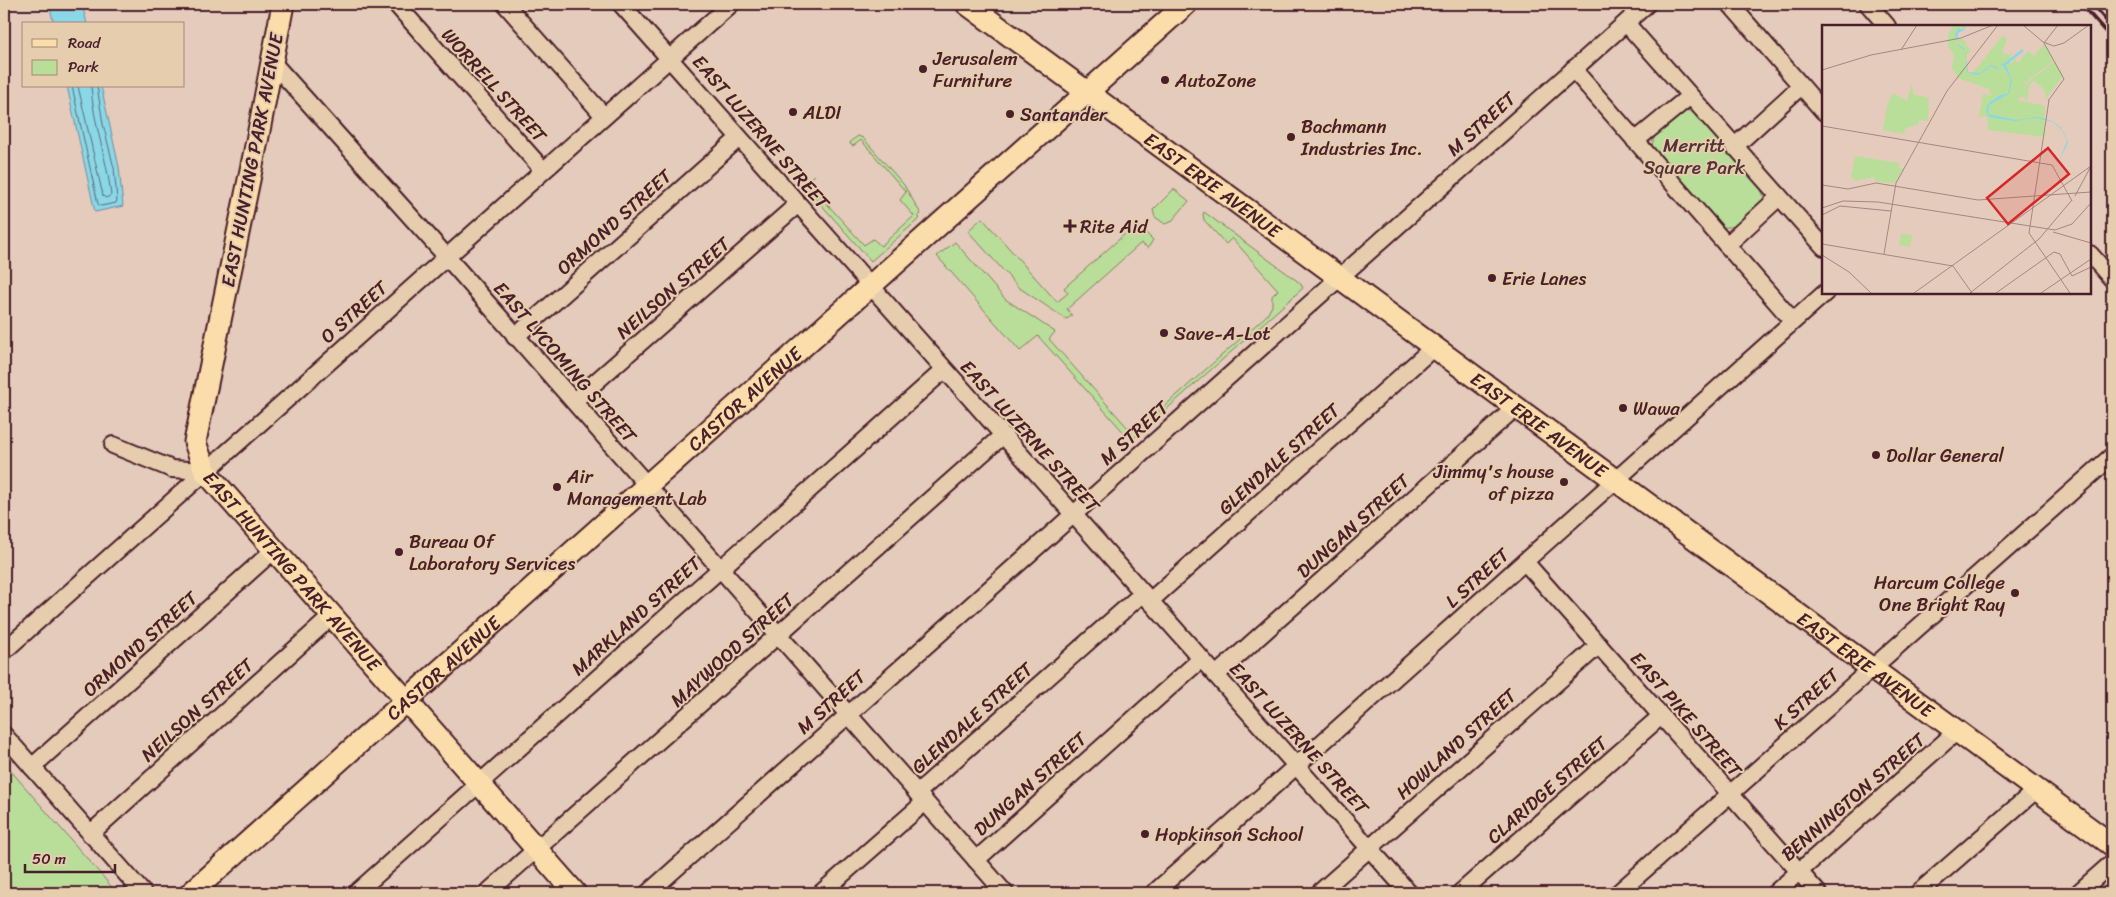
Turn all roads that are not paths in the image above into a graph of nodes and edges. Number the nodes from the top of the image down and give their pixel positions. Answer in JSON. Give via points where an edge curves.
{"nodes":[{"id":1,"x":283,"y":4,"type":"edge"},
{"id":2,"x":396,"y":4,"type":"edge"},
{"id":3,"x":505,"y":4,"type":"edge"},
{"id":4,"x":621,"y":4,"type":"edge"},
{"id":5,"x":731,"y":4,"type":"edge"},
{"id":6,"x":967,"y":4,"type":"edge"},
{"id":7,"x":1186,"y":4,"type":"edge"},
{"id":8,"x":1647,"y":4,"type":"edge"},
{"id":9,"x":1730,"y":4,"type":"edge"},
{"id":10,"x":1868,"y":4,"type":"edge"},
{"id":11,"x":1626,"y":23,"type":"junction"},
{"id":12,"x":1886,"y":25,"type":"edge"},
{"id":13,"x":669,"y":58,"type":"junction"},
{"id":14,"x":272,"y":62,"type":"junction"},
{"id":15,"x":1572,"y":70,"type":"junction"},
{"id":16,"x":1801,"y":86,"type":"junction"},
{"id":17,"x":1088,"y":93,"type":"junction"},
{"id":18,"x":1690,"y":96,"type":"junction"},
{"id":19,"x":1822,"y":110,"type":"edge"},
{"id":20,"x":604,"y":116,"type":"junction"},
{"id":21,"x":740,"y":138,"type":"junction"},
{"id":22,"x":1635,"y":141,"type":"junction"},
{"id":23,"x":1734,"y":147,"type":"junction"},
{"id":24,"x":543,"y":170,"type":"junction"},
{"id":25,"x":1779,"y":197,"type":"junction"},
{"id":26,"x":798,"y":204,"type":"junction"},
{"id":27,"x":1727,"y":245,"type":"junction"},
{"id":28,"x":1822,"y":245,"type":"edge"},
{"id":29,"x":2091,"y":255,"type":"edge"},
{"id":30,"x":446,"y":256,"type":"junction"},
{"id":31,"x":1339,"y":277,"type":"junction"},
{"id":32,"x":2112,"y":279,"type":"edge"},
{"id":33,"x":870,"y":286,"type":"junction"},
{"id":34,"x":1824,"y":294,"type":"edge"},
{"id":35,"x":1793,"y":321,"type":"junction"},
{"id":36,"x":516,"y":337,"type":"junction"},
{"id":37,"x":1434,"y":347,"type":"junction"},
{"id":38,"x":944,"y":370,"type":"junction"},
{"id":39,"x":574,"y":401,"type":"junction"},
{"id":40,"x":1516,"y":407,"type":"junction"},
{"id":41,"x":1002,"y":436,"type":"junction"},
{"id":42,"x":113,"y":445,"type":"dead end"},
{"id":43,"x":2112,"y":456,"type":"edge"},
{"id":44,"x":205,"y":471,"type":"junction"},
{"id":45,"x":1616,"y":480,"type":"junction"},
{"id":46,"x":647,"y":485,"type":"junction"},
{"id":47,"x":1073,"y":514,"type":"junction"},
{"id":48,"x":274,"y":550,"type":"junction"},
{"id":49,"x":1525,"y":562,"type":"junction"},
{"id":50,"x":720,"y":568,"type":"junction"},
{"id":51,"x":1147,"y":597,"type":"junction"},
{"id":52,"x":332,"y":616,"type":"junction"},
{"id":53,"x":779,"y":635,"type":"junction"},
{"id":54,"x":1598,"y":645,"type":"junction"},
{"id":55,"x":4,"y":651,"type":"edge"},
{"id":56,"x":1201,"y":659,"type":"junction"},
{"id":57,"x":1871,"y":668,"type":"junction"},
{"id":58,"x":1216,"y":675,"type":"junction"},
{"id":59,"x":406,"y":701,"type":"junction"},
{"id":60,"x":848,"y":714,"type":"junction"},
{"id":61,"x":1661,"y":716,"type":"junction"},
{"id":62,"x":1958,"y":731,"type":"junction"},
{"id":63,"x":4,"y":735,"type":"edge"},
{"id":64,"x":1297,"y":766,"type":"junction"},
{"id":65,"x":32,"y":767,"type":"junction"},
{"id":66,"x":479,"y":783,"type":"junction"},
{"id":67,"x":2037,"y":789,"type":"junction"},
{"id":68,"x":1730,"y":794,"type":"junction"},
{"id":69,"x":921,"y":797,"type":"junction"},
{"id":70,"x":90,"y":834,"type":"junction"},
{"id":71,"x":2112,"y":845,"type":"edge"},
{"id":72,"x":1369,"y":848,"type":"junction"},
{"id":73,"x":537,"y":849,"type":"junction"},
{"id":74,"x":976,"y":860,"type":"junction"},
{"id":75,"x":2112,"y":863,"type":"edge"},
{"id":76,"x":1799,"y":872,"type":"junction"},
{"id":77,"x":997,"y":890,"type":"edge"},
{"id":78,"x":143,"y":893,"type":"edge"},
{"id":79,"x":191,"y":893,"type":"edge"},
{"id":80,"x":356,"y":893,"type":"edge"},
{"id":81,"x":487,"y":893,"type":"edge"},
{"id":82,"x":575,"y":893,"type":"edge"},
{"id":83,"x":648,"y":893,"type":"edge"},
{"id":84,"x":821,"y":893,"type":"edge"},
{"id":85,"x":1154,"y":893,"type":"edge"},
{"id":86,"x":1319,"y":893,"type":"edge"},
{"id":87,"x":1409,"y":893,"type":"edge"},
{"id":88,"x":1460,"y":893,"type":"edge"},
{"id":89,"x":1618,"y":893,"type":"edge"},
{"id":90,"x":1775,"y":893,"type":"edge"},
{"id":91,"x":1818,"y":893,"type":"edge"},
{"id":92,"x":1918,"y":893,"type":"edge"},
{"id":93,"x":2078,"y":893,"type":"edge"}],
"edges":[{"from":1,"to":14,"type":"main road","name":"EAST HUNTING PARK AVENUE"},
{"from":2,"to":24,"type":"street","name":"WORRELL STREET"},
{"from":3,"to":20,"type":"street"},
{"from":4,"to":13,"type":"street","name":"EAST LUZERNE STREET"},
{"from":5,"to":13,"type":"street","name":"O STREET"},
{"from":6,"to":17,"type":"main road","name":"EAST ERIE AVENUE"},
{"from":7,"to":17,"type":"main road","name":"CASTOR AVENUE"},
{"from":8,"to":11,"type":"street","name":"M STREET"},
{"from":9,"to":16,"type":"street"},
{"from":10,"to":12,"type":"street"},
{"from":11,"to":15,"type":"street","name":"M STREET"},
{"from":11,"to":18,"type":"street"},
{"from":13,"to":20,"type":"street","name":"O STREET"},
{"from":13,"to":21,"type":"street","name":"EAST LUZERNE STREET"},
{"from":14,"to":30,"type":"street","name":"EAST LYCOMING STREET"},
{"from":14,"to":44,"type":"main road","name":"EAST HUNTING PARK AVENUE","via":[[195,442]]},
{"from":15,"to":22,"type":"street"},
{"from":15,"to":31,"type":"street","name":"M STREET"},
{"from":16,"to":19,"type":"street"},
{"from":16,"to":23,"type":"street"},
{"from":17,"to":31,"type":"main road","name":"EAST ERIE AVENUE"},
{"from":17,"to":33,"type":"main road","name":"CASTOR AVENUE"},
{"from":18,"to":22,"type":"street"},
{"from":18,"to":23,"type":"street"},
{"from":20,"to":24,"type":"street","name":"O STREET"},
{"from":21,"to":26,"type":"street","name":"EAST LUZERNE STREET"},
{"from":21,"to":36,"type":"street","name":"ORMOND STREET"},
{"from":22,"to":27,"type":"street"},
{"from":23,"to":25,"type":"street"},
{"from":24,"to":30,"type":"street","name":"O STREET"},
{"from":25,"to":27,"type":"street"},
{"from":25,"to":28,"type":"street"},
{"from":26,"to":33,"type":"street","name":"EAST LUZERNE STREET"},
{"from":26,"to":39,"type":"street","name":"NEILSON STREET"},
{"from":27,"to":35,"type":"street"},
{"from":29,"to":32,"type":"street"},
{"from":30,"to":36,"type":"street","name":"EAST LYCOMING STREET"},
{"from":30,"to":44,"type":"street","name":"O STREET"},
{"from":31,"to":37,"type":"main road","name":"EAST ERIE AVENUE"},
{"from":31,"to":47,"type":"street","name":"M STREET"},
{"from":33,"to":38,"type":"street","name":"EAST LUZERNE STREET"},
{"from":33,"to":46,"type":"main road","name":"CASTOR AVENUE"},
{"from":34,"to":35,"type":"street","name":"L STREET"},
{"from":35,"to":45,"type":"street","name":"L STREET"},
{"from":36,"to":39,"type":"street","name":"EAST LYCOMING STREET"},
{"from":37,"to":40,"type":"main road","name":"EAST ERIE AVENUE"},
{"from":37,"to":51,"type":"street","name":"GLENDALE STREET"},
{"from":38,"to":41,"type":"street","name":"EAST LUZERNE STREET"},
{"from":38,"to":50,"type":"street","name":"MARKLAND STREET"},
{"from":39,"to":46,"type":"street","name":"EAST LYCOMING STREET"},
{"from":40,"to":45,"type":"main road","name":"EAST ERIE AVENUE"},
{"from":40,"to":58,"type":"street","name":"DUNGAN STREET"},
{"from":41,"to":47,"type":"street","name":"EAST LUZERNE STREET"},
{"from":41,"to":53,"type":"street","name":"MAYWOOD STREET"},
{"from":42,"to":44,"type":"street","via":[[172,469]]},
{"from":43,"to":57,"type":"street","name":"K STREET"},
{"from":44,"to":48,"type":"main road","name":"EAST HUNTING PARK AVENUE"},
{"from":44,"to":55,"type":"street","name":"O STREET"},
{"from":45,"to":49,"type":"street","name":"L STREET"},
{"from":45,"to":57,"type":"main road","name":"EAST ERIE AVENUE"},
{"from":46,"to":50,"type":"street","name":"EAST LYCOMING STREET"},
{"from":46,"to":59,"type":"main road","name":"CASTOR AVENUE"},
{"from":47,"to":51,"type":"street","name":"EAST LUZERNE STREET"},
{"from":47,"to":60,"type":"street","name":"M STREET"},
{"from":48,"to":52,"type":"main road","name":"EAST HUNTING PARK AVENUE"},
{"from":48,"to":65,"type":"street","name":"ORMOND STREET"},
{"from":49,"to":54,"type":"street","name":"EAST PIKE STREET"},
{"from":49,"to":64,"type":"street","name":"L STREET"},
{"from":50,"to":53,"type":"street","name":"EAST LYCOMING STREET"},
{"from":50,"to":66,"type":"street","name":"MARKLAND STREET"},
{"from":51,"to":56,"type":"street","name":"EAST LUZERNE STREET"},
{"from":51,"to":69,"type":"street","name":"GLENDALE STREET"},
{"from":52,"to":59,"type":"main road","name":"EAST HUNTING PARK AVENUE"},
{"from":52,"to":70,"type":"street","name":"NEILSON STREET"},
{"from":53,"to":60,"type":"street","name":"EAST LYCOMING STREET"},
{"from":53,"to":73,"type":"street","name":"MAYWOOD STREET"},
{"from":54,"to":61,"type":"street","name":"EAST PIKE STREET"},
{"from":54,"to":72,"type":"street","name":"HOWLAND STREET"},
{"from":56,"to":58,"type":"street","name":"EAST LUZERNE STREET"},
{"from":56,"to":74,"type":"street","name":"DUNGAN STREET"},
{"from":57,"to":62,"type":"main road","name":"EAST ERIE AVENUE"},
{"from":57,"to":68,"type":"street","name":"K STREET"},
{"from":58,"to":64,"type":"street","name":"EAST LUZERNE STREET"},
{"from":59,"to":66,"type":"main road","name":"EAST HUNTING PARK AVENUE"},
{"from":59,"to":79,"type":"main road","name":"CASTOR AVENUE"},
{"from":60,"to":69,"type":"street","name":"EAST LYCOMING STREET"},
{"from":60,"to":83,"type":"street","name":"M STREET"},
{"from":61,"to":68,"type":"street","name":"EAST PIKE STREET"},
{"from":61,"to":88,"type":"street","name":"CLARIDGE STREET"},
{"from":62,"to":67,"type":"main road","name":"EAST ERIE AVENUE"},
{"from":62,"to":76,"type":"street","name":"BENNINGTON STREET"},
{"from":63,"to":65,"type":"street"},
{"from":64,"to":72,"type":"street","name":"EAST LUZERNE STREET"},
{"from":64,"to":85,"type":"street","name":"L STREET"},
{"from":65,"to":70,"type":"street"},
{"from":66,"to":73,"type":"main road","name":"EAST HUNTING PARK AVENUE"},
{"from":66,"to":80,"type":"street","name":"MARKLAND STREET"},
{"from":67,"to":71,"type":"main road","name":"EAST ERIE AVENUE"},
{"from":67,"to":92,"type":"street"},
{"from":68,"to":76,"type":"street","name":"EAST PIKE STREET"},
{"from":68,"to":89,"type":"street","name":"K STREET"},
{"from":69,"to":74,"type":"street","name":"EAST LYCOMING STREET"},
{"from":69,"to":84,"type":"street","name":"GLENDALE STREET"},
{"from":70,"to":78,"type":"street"},
{"from":72,"to":86,"type":"street","name":"HOWLAND STREET"},
{"from":72,"to":87,"type":"street","name":"EAST LUZERNE STREET"},
{"from":73,"to":81,"type":"street","name":"MAYWOOD STREET"},
{"from":73,"to":82,"type":"main road","name":"EAST HUNTING PARK AVENUE"},
{"from":74,"to":77,"type":"street","name":"EAST LYCOMING STREET"},
{"from":75,"to":93,"type":"street"},
{"from":76,"to":90,"type":"street","name":"BENNINGTON STREET"},
{"from":76,"to":91,"type":"street","name":"EAST PIKE STREET"}]}
